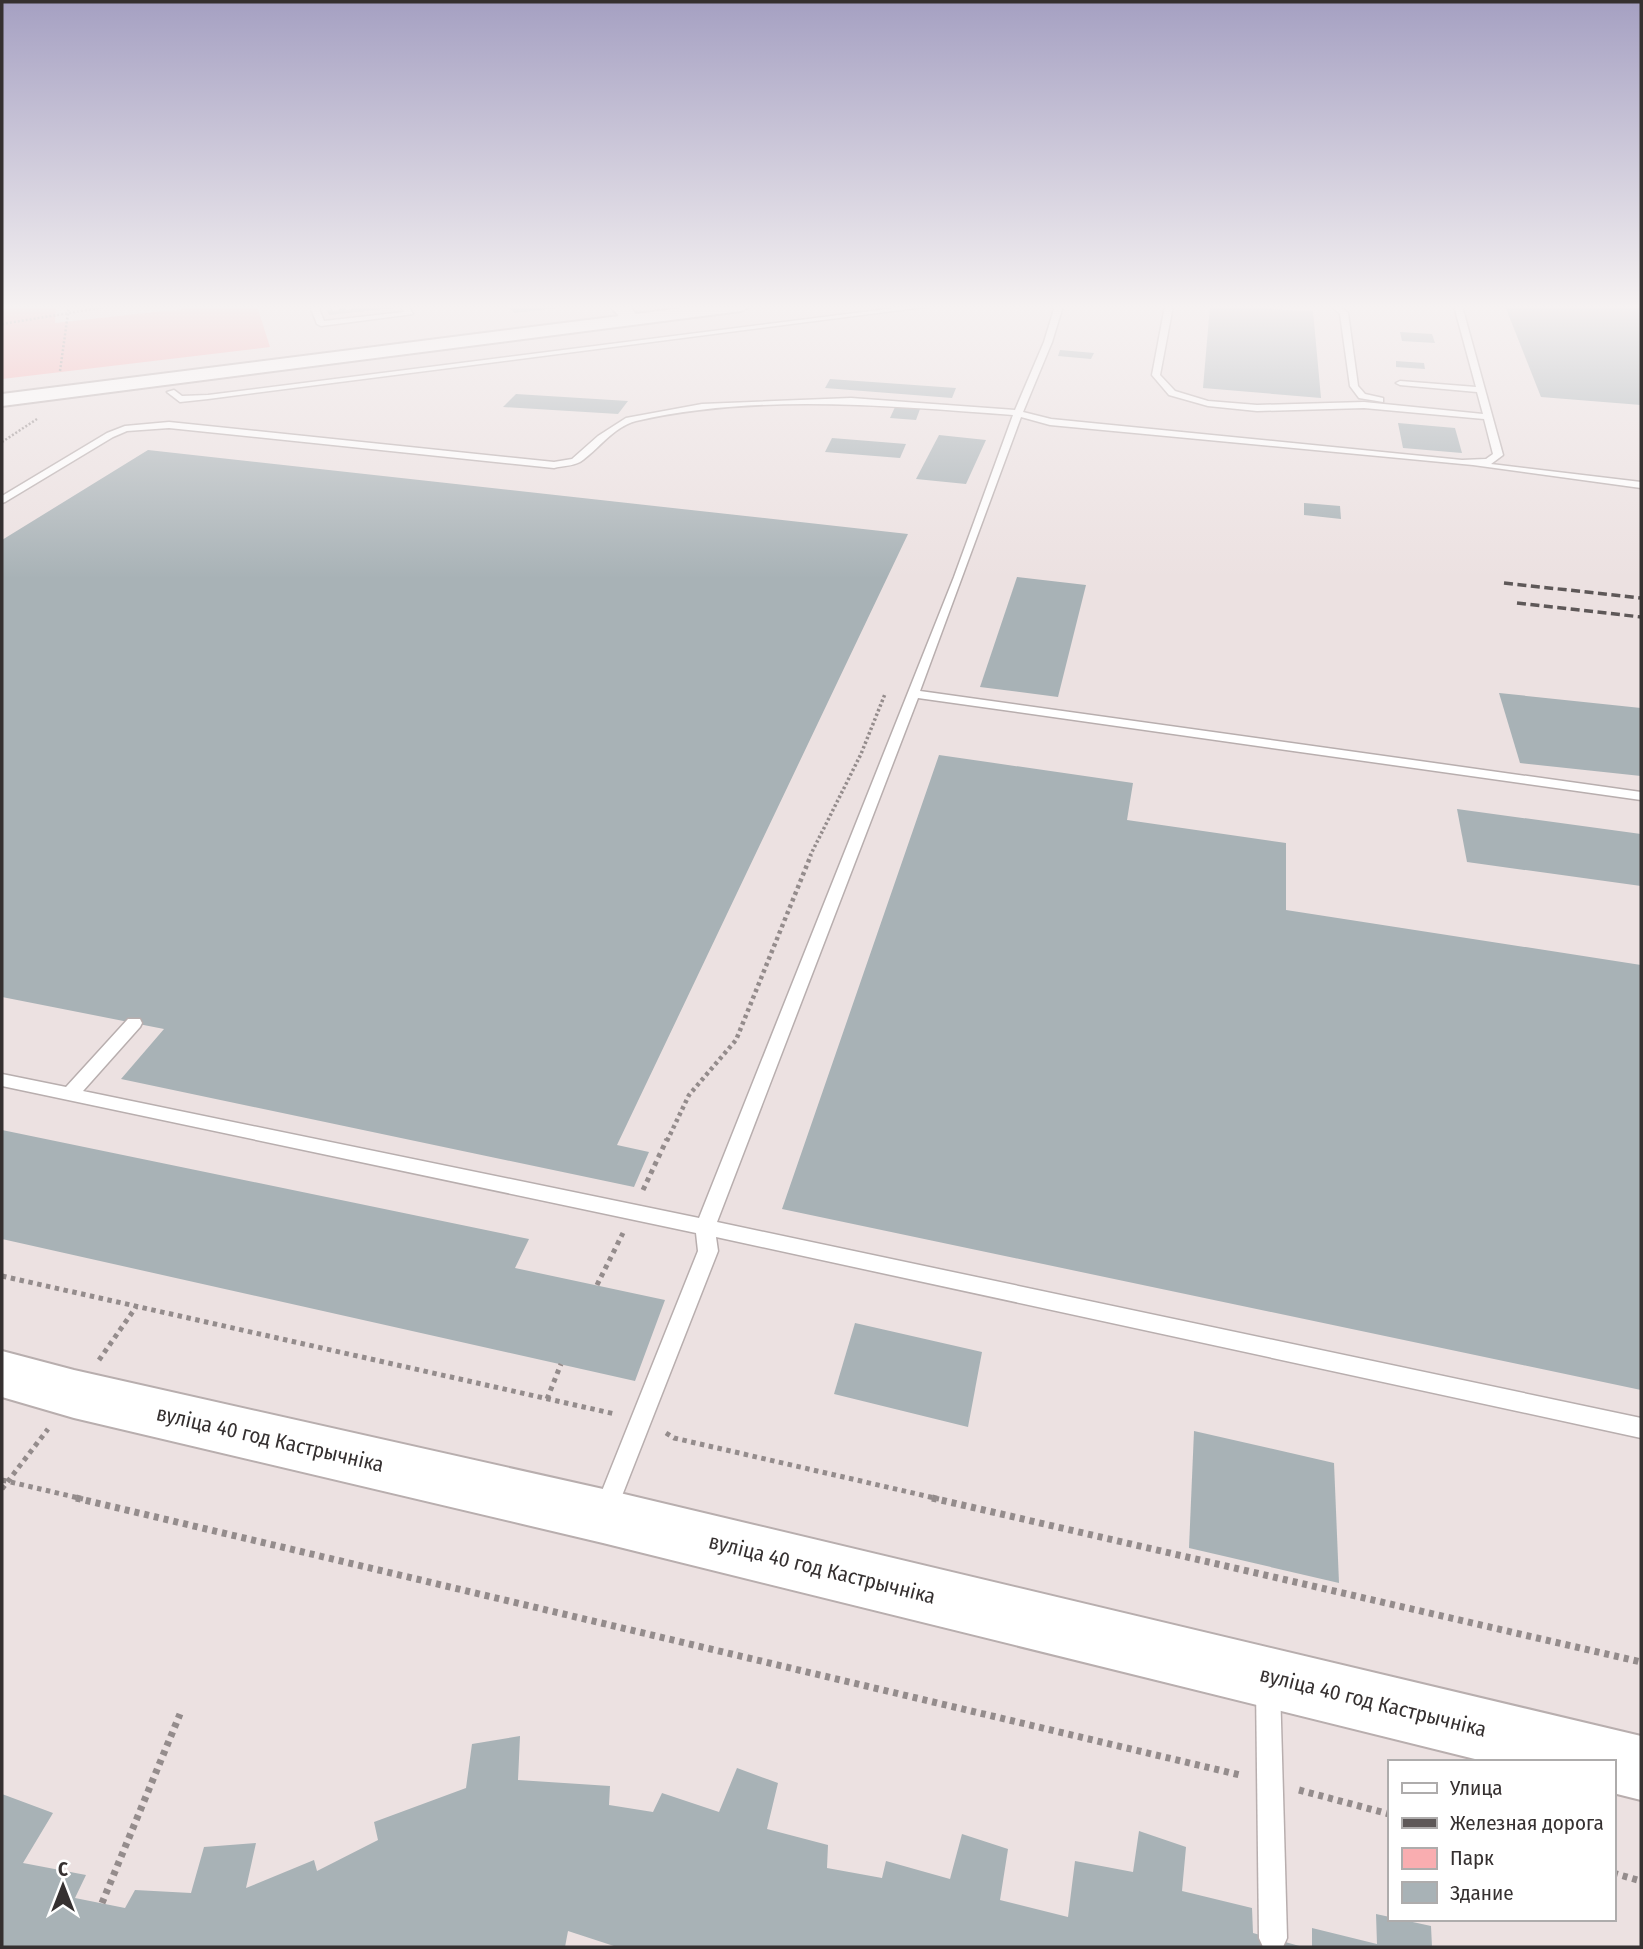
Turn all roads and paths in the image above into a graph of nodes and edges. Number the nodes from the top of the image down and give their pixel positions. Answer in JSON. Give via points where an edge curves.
{"nodes":[{"id":1,"x":24,"y":397,"type":"edge"},
{"id":2,"x":177,"y":397,"type":"edge"},
{"id":3,"x":208,"y":397,"type":"edge"},
{"id":4,"x":1025,"y":397,"type":"edge"},
{"id":5,"x":1186,"y":397,"type":"edge"},
{"id":6,"x":1366,"y":397,"type":"edge"},
{"id":7,"x":1484,"y":397,"type":"edge"},
{"id":8,"x":2,"y":400,"type":"edge"},
{"id":9,"x":1018,"y":413,"type":"junction"},
{"id":10,"x":1487,"y":413,"type":"junction"},
{"id":11,"x":41,"y":416,"type":"dead end"},
{"id":12,"x":2,"y":442,"type":"edge"},
{"id":13,"x":1499,"y":455,"type":"junction"},
{"id":14,"x":1462,"y":463,"type":"junction"},
{"id":15,"x":1559,"y":477,"type":"junction"},
{"id":16,"x":1641,"y":485,"type":"edge"},
{"id":17,"x":2,"y":500,"type":"edge"},
{"id":18,"x":887,"y":690,"type":"dead end"},
{"id":19,"x":914,"y":694,"type":"junction"},
{"id":20,"x":1641,"y":796,"type":"edge"},
{"id":21,"x":134,"y":1023,"type":"dead end"},
{"id":22,"x":2,"y":1080,"type":"edge"},
{"id":23,"x":71,"y":1093,"type":"junction"},
{"id":24,"x":633,"y":1213,"type":"junction"},
{"id":25,"x":705,"y":1227,"type":"junction"},
{"id":26,"x":2,"y":1276,"type":"edge"},
{"id":27,"x":597,"y":1286,"type":"dead end"},
{"id":28,"x":561,"y":1364,"type":"dead end"},
{"id":29,"x":2,"y":1374,"type":"edge"},
{"id":30,"x":547,"y":1399,"type":"junction"},
{"id":31,"x":642,"y":1420,"type":"junction"},
{"id":32,"x":1641,"y":1428,"type":"edge"},
{"id":33,"x":2,"y":1480,"type":"edge"},
{"id":34,"x":603,"y":1516,"type":"junction"},
{"id":35,"x":1641,"y":1662,"type":"edge"},
{"id":36,"x":1268,"y":1676,"type":"junction"},
{"id":37,"x":180,"y":1714,"type":"dead end"},
{"id":38,"x":1609,"y":1760,"type":"edge"},
{"id":39,"x":1615,"y":1762,"type":"edge"},
{"id":40,"x":1641,"y":1768,"type":"edge"},
{"id":41,"x":1270,"y":1783,"type":"junction"},
{"id":42,"x":1388,"y":1814,"type":"edge"},
{"id":43,"x":1615,"y":1874,"type":"edge"},
{"id":44,"x":1641,"y":1881,"type":"edge"},
{"id":45,"x":102,"y":1903,"type":"dead end"},
{"id":46,"x":1273,"y":1938,"type":"dead end"}],
"edges":[{"from":1,"to":8,"type":"main road"},
{"from":2,"to":3,"type":"lane"},
{"from":4,"to":9,"type":"lane"},
{"from":5,"to":10,"type":"lane","via":[[1257,408],[1364,405]]},
{"from":6,"to":10,"type":"lane"},
{"from":7,"to":10,"type":"lane"},
{"from":9,"to":14,"type":"lane","via":[[1050,422]]},
{"from":9,"to":17,"type":"lane","via":[[852,401],[702,407],[629,420],[575,461],[554,465],[146,425],[110,435]]},
{"from":9,"to":19,"type":"lane"},
{"from":10,"to":13,"type":"lane"},
{"from":11,"to":12,"type":"path"},
{"from":13,"to":14,"type":"lane","via":[[1488,463]]},
{"from":13,"to":15,"type":"lane"},
{"from":14,"to":15,"type":"lane"},
{"from":15,"to":16,"type":"lane"},
{"from":18,"to":24,"type":"path","via":[[861,754],[814,846],[736,1040],[689,1095]]},
{"from":19,"to":20,"type":"lane"},
{"from":19,"to":25,"type":"lane"},
{"from":21,"to":23,"type":"lane"},
{"from":22,"to":23,"type":"lane"},
{"from":23,"to":24,"type":"lane"},
{"from":24,"to":25,"type":"lane"},
{"from":24,"to":27,"type":"path"},
{"from":25,"to":31,"type":"lane","via":[[708,1251]]},
{"from":25,"to":32,"type":"lane"},
{"from":26,"to":30,"type":"path"},
{"from":28,"to":30,"type":"path"},
{"from":29,"to":34,"type":"main road","name":"вуліца 40 год Кастрычніка"},
{"from":30,"to":31,"type":"path"},
{"from":31,"to":34,"type":"lane"},
{"from":31,"to":35,"type":"path","via":[[674,1438]]},
{"from":33,"to":41,"type":"path"},
{"from":34,"to":36,"type":"main road","name":"вуліца 40 год Кастрычніка"},
{"from":36,"to":38,"type":"main road","name":"вуліца 40 год Кастрычніка"},
{"from":36,"to":41,"type":"lane"},
{"from":37,"to":45,"type":"path"},
{"from":39,"to":40,"type":"main road","name":"вуліца 40 год Кастрычніка"},
{"from":41,"to":42,"type":"path"},
{"from":41,"to":46,"type":"lane"},
{"from":43,"to":44,"type":"path"}]}
